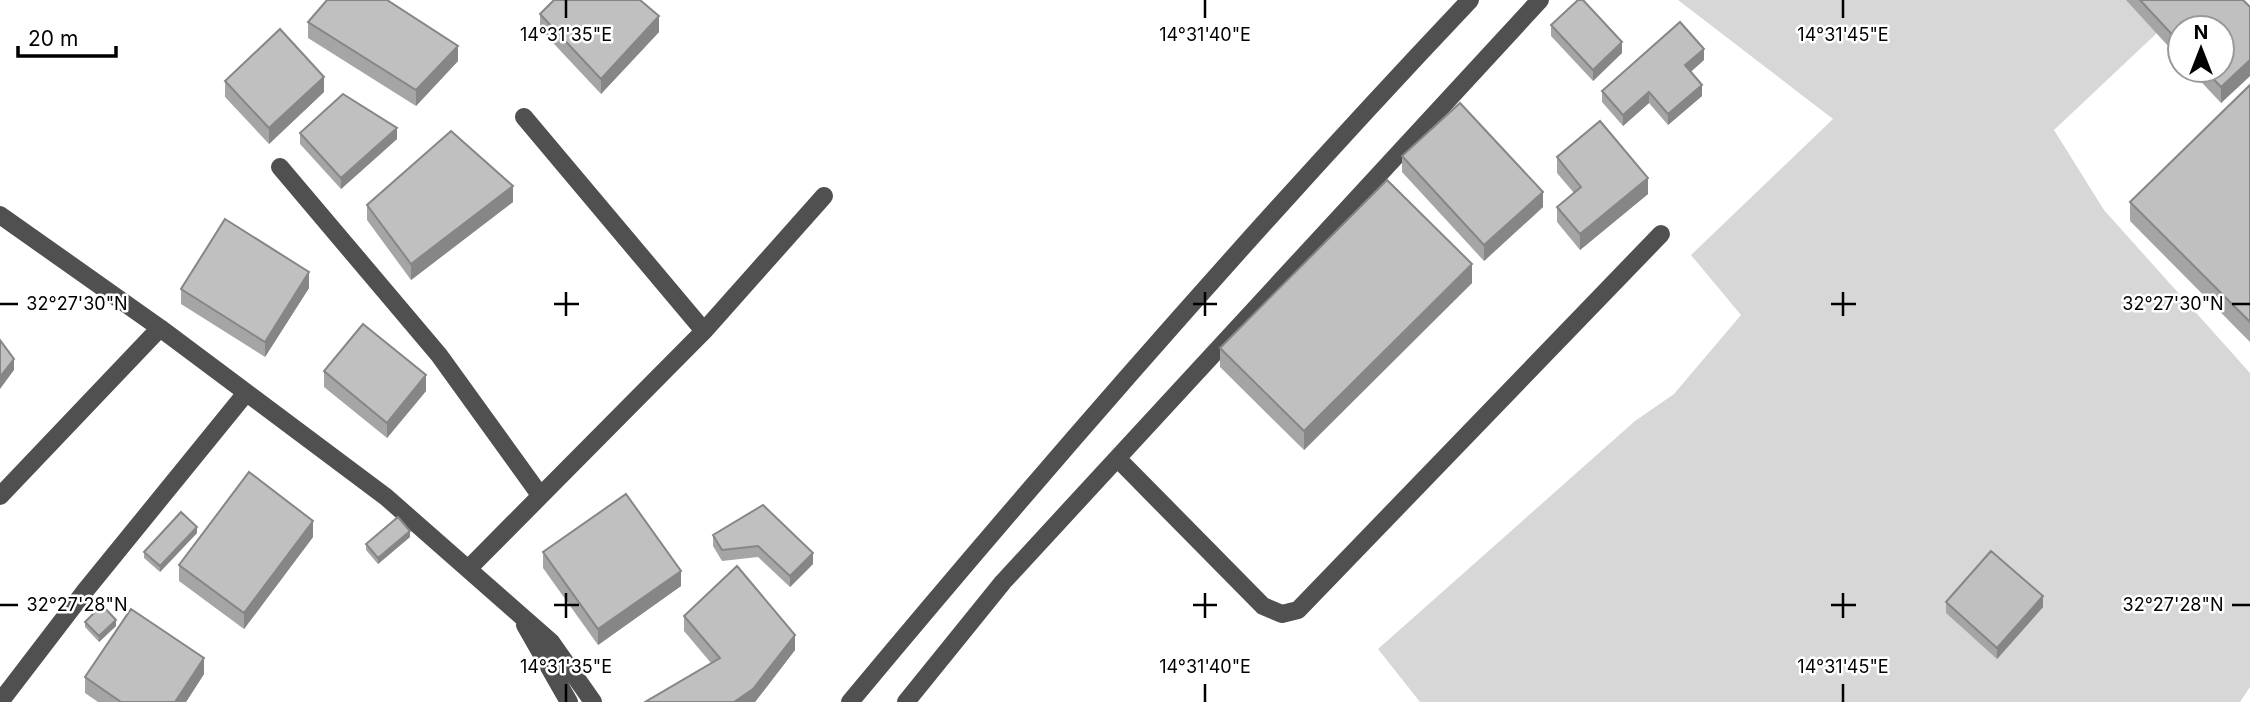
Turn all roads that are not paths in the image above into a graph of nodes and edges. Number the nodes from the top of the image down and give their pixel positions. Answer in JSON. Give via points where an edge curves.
{"nodes":[{"id":1,"x":1470,"y":0,"type":"edge"},
{"id":2,"x":1540,"y":0,"type":"edge"},
{"id":3,"x":524,"y":117,"type":"dead end"},
{"id":4,"x":280,"y":167,"type":"dead end"},
{"id":5,"x":824,"y":196,"type":"dead end"},
{"id":6,"x":0,"y":215,"type":"edge"},
{"id":7,"x":1661,"y":234,"type":"dead end"},
{"id":8,"x":160,"y":328,"type":"junction"},
{"id":9,"x":704,"y":331,"type":"junction"},
{"id":10,"x":246,"y":393,"type":"junction"},
{"id":11,"x":1118,"y":459,"type":"junction"},
{"id":12,"x":540,"y":495,"type":"junction"},
{"id":13,"x":0,"y":496,"type":"edge"},
{"id":14,"x":469,"y":568,"type":"junction"},
{"id":15,"x":520,"y":616,"type":"junction"},
{"id":16,"x":0,"y":702,"type":"edge"},
{"id":17,"x":569,"y":702,"type":"edge"},
{"id":18,"x":593,"y":702,"type":"edge"},
{"id":19,"x":850,"y":702,"type":"edge"},
{"id":20,"x":906,"y":702,"type":"edge"}],
"edges":[{"from":1,"to":19,"type":"street","via":[[1198,293]]},
{"from":2,"to":11,"type":"street"},
{"from":3,"to":9,"type":"street"},
{"from":4,"to":12,"type":"street","via":[[439,355]]},
{"from":5,"to":9,"type":"street"},
{"from":6,"to":8,"type":"street"},
{"from":7,"to":11,"type":"street","via":[[1298,610],[1282,614],[1263,606]]},
{"from":8,"to":10,"type":"street"},
{"from":8,"to":13,"type":"street"},
{"from":9,"to":12,"type":"street"},
{"from":10,"to":14,"type":"street","via":[[386,497]]},
{"from":10,"to":16,"type":"street"},
{"from":11,"to":20,"type":"street","via":[[1003,582]]},
{"from":12,"to":14,"type":"street"},
{"from":14,"to":15,"type":"street"},
{"from":15,"to":17,"type":"street"},
{"from":15,"to":18,"type":"street","via":[[551,642]]}]}
